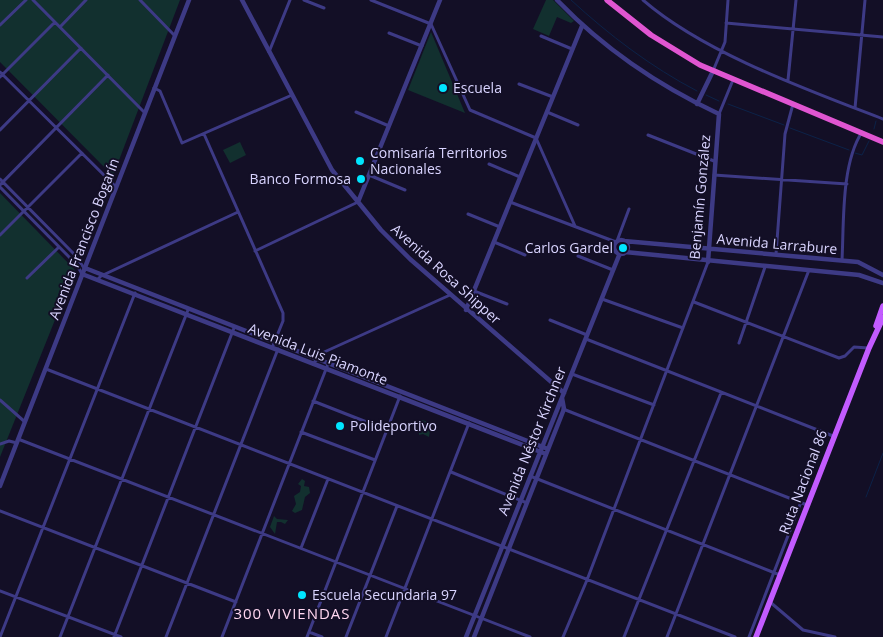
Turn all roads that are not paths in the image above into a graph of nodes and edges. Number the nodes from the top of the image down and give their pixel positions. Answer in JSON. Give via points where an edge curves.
{"nodes":[{"id":1,"x":26,"y":0,"type":"edge"},
{"id":2,"x":33,"y":0,"type":"edge"},
{"id":3,"x":86,"y":0,"type":"edge"},
{"id":4,"x":140,"y":0,"type":"edge"},
{"id":5,"x":189,"y":0,"type":"edge"},
{"id":6,"x":242,"y":0,"type":"edge"},
{"id":7,"x":290,"y":0,"type":"edge"},
{"id":8,"x":304,"y":0,"type":"edge"},
{"id":9,"x":371,"y":0,"type":"edge"},
{"id":10,"x":440,"y":0,"type":"edge"},
{"id":11,"x":557,"y":0,"type":"edge"},
{"id":12,"x":607,"y":0,"type":"edge"},
{"id":13,"x":643,"y":0,"type":"edge"},
{"id":14,"x":728,"y":0,"type":"edge"},
{"id":15,"x":796,"y":0,"type":"edge"},
{"id":16,"x":866,"y":0,"type":"edge"},
{"id":17,"x":324,"y":8,"type":"dead end"},
{"id":18,"x":55,"y":22,"type":"junction"},
{"id":19,"x":726,"y":23,"type":"junction"},
{"id":20,"x":431,"y":24,"type":"junction"},
{"id":21,"x":0,"y":25,"type":"edge"},
{"id":22,"x":582,"y":26,"type":"junction"},
{"id":23,"x":60,"y":27,"type":"junction"},
{"id":24,"x":794,"y":29,"type":"junction"},
{"id":25,"x":389,"y":33,"type":"dead end"},
{"id":26,"x":862,"y":35,"type":"junction"},
{"id":27,"x":175,"y":36,"type":"junction"},
{"id":28,"x":541,"y":36,"type":"dead end"},
{"id":29,"x":883,"y":37,"type":"edge"},
{"id":30,"x":422,"y":46,"type":"junction"},
{"id":31,"x":81,"y":48,"type":"junction"},
{"id":32,"x":572,"y":49,"type":"junction"},
{"id":33,"x":721,"y":51,"type":"junction"},
{"id":34,"x":269,"y":52,"type":"junction"},
{"id":35,"x":713,"y":71,"type":"junction"},
{"id":36,"x":1,"y":74,"type":"edge"},
{"id":37,"x":108,"y":75,"type":"junction"},
{"id":38,"x":733,"y":80,"type":"junction"},
{"id":39,"x":788,"y":80,"type":"junction"},
{"id":40,"x":519,"y":84,"type":"dead end"},
{"id":41,"x":154,"y":88,"type":"junction"},
{"id":42,"x":292,"y":95,"type":"junction"},
{"id":43,"x":553,"y":97,"type":"junction"},
{"id":44,"x":29,"y":101,"type":"junction"},
{"id":45,"x":697,"y":104,"type":"junction"},
{"id":46,"x":793,"y":104,"type":"junction"},
{"id":47,"x":855,"y":108,"type":"junction"},
{"id":48,"x":145,"y":112,"type":"junction"},
{"id":49,"x":356,"y":112,"type":"dead end"},
{"id":50,"x":546,"y":112,"type":"junction"},
{"id":51,"x":719,"y":114,"type":"junction"},
{"id":52,"x":883,"y":119,"type":"edge"},
{"id":53,"x":578,"y":125,"type":"dead end"},
{"id":54,"x":389,"y":126,"type":"junction"},
{"id":55,"x":56,"y":127,"type":"junction"},
{"id":56,"x":0,"y":130,"type":"edge"},
{"id":57,"x":862,"y":132,"type":"junction"},
{"id":58,"x":204,"y":134,"type":"junction"},
{"id":59,"x":648,"y":135,"type":"dead end"},
{"id":60,"x":536,"y":138,"type":"junction"},
{"id":61,"x":882,"y":142,"type":"edge"},
{"id":62,"x":82,"y":153,"type":"junction"},
{"id":63,"x":714,"y":161,"type":"junction"},
{"id":64,"x":489,"y":164,"type":"dead end"},
{"id":65,"x":368,"y":175,"type":"junction"},
{"id":66,"x":714,"y":175,"type":"junction"},
{"id":67,"x":520,"y":177,"type":"junction"},
{"id":68,"x":782,"y":179,"type":"junction"},
{"id":69,"x":1,"y":183,"type":"edge"},
{"id":70,"x":847,"y":184,"type":"junction"},
{"id":71,"x":116,"y":187,"type":"junction"},
{"id":72,"x":405,"y":190,"type":"dead end"},
{"id":73,"x":358,"y":202,"type":"junction"},
{"id":74,"x":510,"y":202,"type":"junction"},
{"id":75,"x":29,"y":208,"type":"junction"},
{"id":76,"x":629,"y":209,"type":"dead end"},
{"id":77,"x":25,"y":212,"type":"junction"},
{"id":78,"x":238,"y":212,"type":"junction"},
{"id":79,"x":468,"y":214,"type":"dead end"},
{"id":80,"x":575,"y":226,"type":"junction"},
{"id":81,"x":500,"y":227,"type":"junction"},
{"id":82,"x":0,"y":236,"type":"edge"},
{"id":83,"x":616,"y":241,"type":"junction"},
{"id":84,"x":624,"y":241,"type":"junction"},
{"id":85,"x":494,"y":242,"type":"junction"},
{"id":86,"x":59,"y":247,"type":"junction"},
{"id":87,"x":709,"y":249,"type":"junction"},
{"id":88,"x":255,"y":251,"type":"junction"},
{"id":89,"x":622,"y":253,"type":"junction"},
{"id":90,"x":776,"y":254,"type":"junction"},
{"id":91,"x":525,"y":255,"type":"dead end"},
{"id":92,"x":578,"y":256,"type":"dead end"},
{"id":93,"x":842,"y":260,"type":"junction"},
{"id":94,"x":708,"y":262,"type":"junction"},
{"id":95,"x":765,"y":267,"type":"junction"},
{"id":96,"x":867,"y":267,"type":"junction"},
{"id":97,"x":85,"y":268,"type":"junction"},
{"id":98,"x":613,"y":270,"type":"junction"},
{"id":99,"x":809,"y":270,"type":"junction"},
{"id":100,"x":82,"y":274,"type":"junction"},
{"id":101,"x":883,"y":275,"type":"edge"},
{"id":102,"x":101,"y":276,"type":"junction"},
{"id":103,"x":863,"y":276,"type":"junction"},
{"id":104,"x":28,"y":278,"type":"dead end"},
{"id":105,"x":96,"y":280,"type":"junction"},
{"id":106,"x":883,"y":283,"type":"edge"},
{"id":107,"x":136,"y":290,"type":"junction"},
{"id":108,"x":474,"y":291,"type":"junction"},
{"id":109,"x":133,"y":295,"type":"junction"},
{"id":110,"x":450,"y":295,"type":"junction"},
{"id":111,"x":602,"y":299,"type":"junction"},
{"id":112,"x":694,"y":302,"type":"junction"},
{"id":113,"x":507,"y":304,"type":"dead end"},
{"id":114,"x":883,"y":306,"type":"edge"},
{"id":115,"x":466,"y":310,"type":"junction"},
{"id":116,"x":187,"y":312,"type":"junction"},
{"id":117,"x":883,"y":318,"type":"edge"},
{"id":118,"x":550,"y":320,"type":"dead end"},
{"id":119,"x":747,"y":322,"type":"junction"},
{"id":120,"x":234,"y":328,"type":"junction"},
{"id":121,"x":684,"y":328,"type":"junction"},
{"id":122,"x":232,"y":333,"type":"junction"},
{"id":123,"x":783,"y":336,"type":"junction"},
{"id":124,"x":587,"y":337,"type":"junction"},
{"id":125,"x":874,"y":338,"type":"junction"},
{"id":126,"x":739,"y":344,"type":"dead end"},
{"id":127,"x":275,"y":347,"type":"junction"},
{"id":128,"x":869,"y":348,"type":"junction"},
{"id":129,"x":316,"y":360,"type":"junction"},
{"id":130,"x":312,"y":365,"type":"junction"},
{"id":131,"x":327,"y":367,"type":"junction"},
{"id":132,"x":46,"y":369,"type":"junction"},
{"id":133,"x":666,"y":371,"type":"junction"},
{"id":134,"x":572,"y":374,"type":"junction"},
{"id":135,"x":97,"y":388,"type":"junction"},
{"id":136,"x":721,"y":392,"type":"junction"},
{"id":137,"x":400,"y":396,"type":"junction"},
{"id":138,"x":563,"y":396,"type":"junction"},
{"id":139,"x":0,"y":400,"type":"edge"},
{"id":140,"x":313,"y":401,"type":"junction"},
{"id":141,"x":654,"y":405,"type":"junction"},
{"id":142,"x":558,"y":407,"type":"junction"},
{"id":143,"x":756,"y":407,"type":"junction"},
{"id":144,"x":149,"y":409,"type":"junction"},
{"id":145,"x":564,"y":409,"type":"junction"},
{"id":146,"x":25,"y":422,"type":"junction"},
{"id":147,"x":470,"y":422,"type":"junction"},
{"id":148,"x":196,"y":427,"type":"junction"},
{"id":149,"x":387,"y":430,"type":"junction"},
{"id":150,"x":301,"y":432,"type":"junction"},
{"id":151,"x":834,"y":437,"type":"junction"},
{"id":152,"x":641,"y":439,"type":"junction"},
{"id":153,"x":17,"y":441,"type":"junction"},
{"id":154,"x":0,"y":444,"type":"edge"},
{"id":155,"x":241,"y":444,"type":"junction"},
{"id":156,"x":541,"y":446,"type":"junction"},
{"id":157,"x":548,"y":449,"type":"junction"},
{"id":158,"x":539,"y":453,"type":"junction"},
{"id":159,"x":546,"y":454,"type":"junction"},
{"id":160,"x":69,"y":459,"type":"junction"},
{"id":161,"x":375,"y":460,"type":"junction"},
{"id":162,"x":694,"y":460,"type":"junction"},
{"id":163,"x":289,"y":464,"type":"junction"},
{"id":164,"x":0,"y":467,"type":"edge"},
{"id":165,"x":7,"y":469,"type":"junction"},
{"id":166,"x":450,"y":472,"type":"junction"},
{"id":167,"x":731,"y":475,"type":"junction"},
{"id":168,"x":530,"y":476,"type":"junction"},
{"id":169,"x":536,"y":478,"type":"junction"},
{"id":170,"x":122,"y":479,"type":"junction"},
{"id":171,"x":328,"y":479,"type":"junction"},
{"id":172,"x":0,"y":486,"type":"edge"},
{"id":173,"x":362,"y":493,"type":"junction"},
{"id":174,"x":168,"y":497,"type":"junction"},
{"id":175,"x":520,"y":500,"type":"junction"},
{"id":176,"x":527,"y":502,"type":"junction"},
{"id":177,"x":804,"y":504,"type":"junction"},
{"id":178,"x":397,"y":506,"type":"junction"},
{"id":179,"x":614,"y":509,"type":"junction"},
{"id":180,"x":0,"y":511,"type":"edge"},
{"id":181,"x":213,"y":514,"type":"junction"},
{"id":182,"x":432,"y":520,"type":"junction"},
{"id":183,"x":42,"y":528,"type":"junction"},
{"id":184,"x":667,"y":530,"type":"junction"},
{"id":185,"x":262,"y":533,"type":"junction"},
{"id":186,"x":703,"y":544,"type":"junction"},
{"id":187,"x":502,"y":547,"type":"junction"},
{"id":188,"x":95,"y":548,"type":"junction"},
{"id":189,"x":301,"y":548,"type":"junction"},
{"id":190,"x":508,"y":549,"type":"junction"},
{"id":191,"x":336,"y":562,"type":"junction"},
{"id":192,"x":142,"y":567,"type":"junction"},
{"id":193,"x":777,"y":574,"type":"junction"},
{"id":194,"x":370,"y":576,"type":"junction"},
{"id":195,"x":587,"y":580,"type":"junction"},
{"id":196,"x":186,"y":584,"type":"junction"},
{"id":197,"x":405,"y":589,"type":"junction"},
{"id":198,"x":0,"y":591,"type":"edge"},
{"id":199,"x":16,"y":597,"type":"junction"},
{"id":200,"x":639,"y":600,"type":"junction"},
{"id":201,"x":236,"y":602,"type":"junction"},
{"id":202,"x":770,"y":602,"type":"junction"},
{"id":203,"x":676,"y":615,"type":"junction"},
{"id":204,"x":475,"y":616,"type":"junction"},
{"id":205,"x":68,"y":617,"type":"junction"},
{"id":206,"x":481,"y":618,"type":"junction"},
{"id":207,"x":309,"y":632,"type":"junction"},
{"id":208,"x":115,"y":636,"type":"edge"},
{"id":209,"x":0,"y":637,"type":"edge"},
{"id":210,"x":60,"y":637,"type":"edge"},
{"id":211,"x":121,"y":637,"type":"edge"},
{"id":212,"x":166,"y":637,"type":"edge"},
{"id":213,"x":222,"y":637,"type":"edge"},
{"id":214,"x":307,"y":637,"type":"edge"},
{"id":215,"x":322,"y":637,"type":"edge"},
{"id":216,"x":346,"y":637,"type":"edge"},
{"id":217,"x":386,"y":637,"type":"edge"},
{"id":218,"x":466,"y":637,"type":"edge"},
{"id":219,"x":474,"y":637,"type":"edge"},
{"id":220,"x":530,"y":637,"type":"edge"},
{"id":221,"x":564,"y":637,"type":"edge"},
{"id":222,"x":624,"y":637,"type":"edge"},
{"id":223,"x":667,"y":637,"type":"edge"},
{"id":224,"x":735,"y":637,"type":"edge"},
{"id":225,"x":749,"y":637,"type":"edge"},
{"id":226,"x":756,"y":637,"type":"edge"},
{"id":227,"x":835,"y":637,"type":"edge"}],
"edges":[{"from":1,"to":21,"type":"street"},
{"from":2,"to":18,"type":"street"},
{"from":3,"to":23,"type":"street"},
{"from":4,"to":27,"type":"street"},
{"from":5,"to":27,"type":"street","name":"Avenida Francisco Bogarín"},
{"from":6,"to":34,"type":"street","name":"Avenida Rosa Shipper"},
{"from":7,"to":34,"type":"street"},
{"from":8,"to":17,"type":"street"},
{"from":9,"to":20,"type":"street"},
{"from":10,"to":20,"type":"street"},
{"from":11,"to":22,"type":"street"},
{"from":12,"to":35,"type":"highway","via":[[651,35]]},
{"from":13,"to":33,"type":"street"},
{"from":14,"to":19,"type":"street"},
{"from":15,"to":24,"type":"street"},
{"from":16,"to":26,"type":"street"},
{"from":18,"to":23,"type":"street"},
{"from":18,"to":36,"type":"street"},
{"from":19,"to":24,"type":"street"},
{"from":19,"to":33,"type":"street"},
{"from":20,"to":30,"type":"street"},
{"from":20,"to":60,"type":"street","via":[[470,110]]},
{"from":22,"to":32,"type":"street"},
{"from":22,"to":45,"type":"street","via":[[646,75]]},
{"from":23,"to":31,"type":"street"},
{"from":24,"to":26,"type":"street"},
{"from":24,"to":39,"type":"street"},
{"from":25,"to":30,"type":"street"},
{"from":26,"to":29,"type":"street"},
{"from":26,"to":47,"type":"street"},
{"from":27,"to":41,"type":"street","name":"Avenida Francisco Bogarín"},
{"from":28,"to":32,"type":"street"},
{"from":30,"to":54,"type":"street"},
{"from":31,"to":37,"type":"street"},
{"from":31,"to":44,"type":"street"},
{"from":32,"to":43,"type":"street"},
{"from":33,"to":35,"type":"street"},
{"from":33,"to":39,"type":"street"},
{"from":34,"to":42,"type":"street","name":"Avenida Rosa Shipper"},
{"from":35,"to":38,"type":"highway"},
{"from":35,"to":45,"type":"street"},
{"from":36,"to":44,"type":"street"},
{"from":37,"to":48,"type":"street"},
{"from":37,"to":55,"type":"street"},
{"from":38,"to":46,"type":"highway"},
{"from":38,"to":51,"type":"street","name":"Benjamín González"},
{"from":39,"to":47,"type":"street"},
{"from":40,"to":43,"type":"street"},
{"from":41,"to":48,"type":"street","name":"Avenida Francisco Bogarín"},
{"from":41,"to":58,"type":"street","via":[[160,90],[182,143]]},
{"from":42,"to":58,"type":"street"},
{"from":42,"to":73,"type":"street","name":"Avenida Rosa Shipper","via":[[330,168]]},
{"from":43,"to":50,"type":"street"},
{"from":44,"to":55,"type":"street"},
{"from":44,"to":56,"type":"street"},
{"from":45,"to":51,"type":"street"},
{"from":46,"to":57,"type":"highway"},
{"from":46,"to":68,"type":"street","via":[[785,134]]},
{"from":47,"to":52,"type":"street"},
{"from":48,"to":71,"type":"street","name":"Avenida Francisco Bogarín"},
{"from":49,"to":54,"type":"street"},
{"from":50,"to":53,"type":"street"},
{"from":50,"to":60,"type":"street"},
{"from":51,"to":63,"type":"street","name":"Benjamín González"},
{"from":54,"to":65,"type":"street"},
{"from":55,"to":62,"type":"street"},
{"from":55,"to":69,"type":"street"},
{"from":57,"to":61,"type":"highway"},
{"from":57,"to":70,"type":"street","via":[[853,148]]},
{"from":58,"to":78,"type":"street"},
{"from":59,"to":63,"type":"street"},
{"from":60,"to":67,"type":"street"},
{"from":60,"to":80,"type":"street"},
{"from":62,"to":71,"type":"street"},
{"from":62,"to":75,"type":"street"},
{"from":63,"to":66,"type":"street","name":"Benjamín González"},
{"from":64,"to":67,"type":"street"},
{"from":65,"to":72,"type":"street"},
{"from":65,"to":73,"type":"street"},
{"from":66,"to":68,"type":"street"},
{"from":66,"to":87,"type":"street","name":"Benjamín González"},
{"from":67,"to":74,"type":"street"},
{"from":68,"to":70,"type":"street"},
{"from":68,"to":90,"type":"street"},
{"from":69,"to":75,"type":"street"},
{"from":69,"to":77,"type":"street"},
{"from":70,"to":93,"type":"street"},
{"from":71,"to":97,"type":"street","name":"Avenida Francisco Bogarín"},
{"from":73,"to":88,"type":"street"},
{"from":73,"to":110,"type":"street","name":"Avenida Rosa Shipper","via":[[389,238]]},
{"from":74,"to":80,"type":"street"},
{"from":74,"to":81,"type":"street"},
{"from":75,"to":77,"type":"street"},
{"from":75,"to":97,"type":"street"},
{"from":76,"to":83,"type":"street"},
{"from":77,"to":82,"type":"street"},
{"from":77,"to":86,"type":"street"},
{"from":78,"to":88,"type":"street"},
{"from":78,"to":102,"type":"street"},
{"from":79,"to":81,"type":"street"},
{"from":80,"to":83,"type":"street"},
{"from":81,"to":85,"type":"street"},
{"from":83,"to":84,"type":"street","name":"Avenida Larrabure"},
{"from":83,"to":89,"type":"street","via":[[615,250]]},
{"from":84,"to":87,"type":"street","name":"Avenida Larrabure"},
{"from":84,"to":89,"type":"street","via":[[628,246]]},
{"from":85,"to":91,"type":"street"},
{"from":85,"to":108,"type":"street"},
{"from":86,"to":100,"type":"street"},
{"from":86,"to":104,"type":"street"},
{"from":87,"to":90,"type":"street","name":"Avenida Larrabure"},
{"from":87,"to":94,"type":"street","name":"Benjamín González"},
{"from":88,"to":127,"type":"street","via":[[282,314]]},
{"from":89,"to":94,"type":"street","name":"Avenida Larrabure"},
{"from":89,"to":98,"type":"street","name":"Avenida Néstor Kirchner"},
{"from":90,"to":93,"type":"street","name":"Avenida Larrabure"},
{"from":92,"to":98,"type":"street"},
{"from":93,"to":96,"type":"street","name":"Avenida Larrabure"},
{"from":94,"to":95,"type":"street","name":"Avenida Larrabure"},
{"from":94,"to":112,"type":"street","name":"Benjamín González"},
{"from":95,"to":99,"type":"street","name":"Avenida Larrabure"},
{"from":95,"to":119,"type":"street"},
{"from":96,"to":101,"type":"street","name":"Avenida Larrabure"},
{"from":96,"to":103,"type":"street"},
{"from":97,"to":100,"type":"street","name":"Avenida Francisco Bogarín"},
{"from":97,"to":102,"type":"street","name":"Avenida Luis Piamonte"},
{"from":98,"to":111,"type":"street","name":"Avenida Néstor Kirchner"},
{"from":99,"to":103,"type":"street","name":"Avenida Larrabure"},
{"from":99,"to":123,"type":"street"},
{"from":100,"to":105,"type":"street","name":"Avenida Luis Piamonte"},
{"from":100,"to":132,"type":"street","name":"Avenida Francisco Bogarín"},
{"from":102,"to":105,"type":"street"},
{"from":102,"to":107,"type":"street","name":"Avenida Luis Piamonte"},
{"from":103,"to":106,"type":"street","name":"Avenida Larrabure"},
{"from":105,"to":109,"type":"street","name":"Avenida Luis Piamonte"},
{"from":107,"to":109,"type":"street"},
{"from":107,"to":116,"type":"street","name":"Avenida Luis Piamonte"},
{"from":108,"to":113,"type":"street"},
{"from":108,"to":115,"type":"street"},
{"from":109,"to":116,"type":"street","name":"Avenida Luis Piamonte"},
{"from":109,"to":135,"type":"street"},
{"from":110,"to":115,"type":"street","name":"Avenida Rosa Shipper"},
{"from":110,"to":129,"type":"street","via":[[322,353]]},
{"from":111,"to":121,"type":"street"},
{"from":111,"to":124,"type":"street","name":"Avenida Néstor Kirchner"},
{"from":112,"to":119,"type":"street"},
{"from":112,"to":121,"type":"street","name":"Benjamín González"},
{"from":114,"to":125,"type":"main road","name":"Ruta Nacional 86"},
{"from":115,"to":138,"type":"street","name":"Avenida Rosa Shipper"},
{"from":116,"to":120,"type":"street","name":"Avenida Luis Piamonte"},
{"from":116,"to":122,"type":"street","name":"Avenida Luis Piamonte"},
{"from":116,"to":144,"type":"street"},
{"from":117,"to":125,"type":"main road","name":"Ruta Nacional 86"},
{"from":118,"to":124,"type":"street"},
{"from":119,"to":123,"type":"street"},
{"from":119,"to":126,"type":"street"},
{"from":120,"to":122,"type":"street"},
{"from":120,"to":127,"type":"street","name":"Avenida Luis Piamonte"},
{"from":121,"to":133,"type":"street","name":"Benjamín González"},
{"from":122,"to":127,"type":"street","name":"Avenida Luis Piamonte"},
{"from":122,"to":148,"type":"street"},
{"from":123,"to":128,"type":"street","via":[[839,358],[854,348]]},
{"from":123,"to":143,"type":"street"},
{"from":124,"to":133,"type":"street"},
{"from":124,"to":134,"type":"street","name":"Avenida Néstor Kirchner"},
{"from":125,"to":128,"type":"main road","name":"Ruta Nacional 86"},
{"from":127,"to":129,"type":"street","name":"Avenida Luis Piamonte"},
{"from":127,"to":130,"type":"street","name":"Avenida Luis Piamonte"},
{"from":127,"to":155,"type":"street"},
{"from":128,"to":151,"type":"main road","name":"Ruta Nacional 86"},
{"from":129,"to":130,"type":"street"},
{"from":129,"to":131,"type":"street","name":"Avenida Luis Piamonte"},
{"from":130,"to":131,"type":"street","name":"Avenida Luis Piamonte"},
{"from":131,"to":137,"type":"street","name":"Avenida Luis Piamonte"},
{"from":131,"to":140,"type":"street"},
{"from":132,"to":135,"type":"street"},
{"from":132,"to":146,"type":"street","name":"Avenida Francisco Bogarín"},
{"from":133,"to":136,"type":"street"},
{"from":133,"to":141,"type":"street","name":"Benjamín González"},
{"from":134,"to":138,"type":"street","name":"Avenida Néstor Kirchner"},
{"from":134,"to":141,"type":"street"},
{"from":135,"to":144,"type":"street"},
{"from":135,"to":160,"type":"street"},
{"from":136,"to":143,"type":"street"},
{"from":136,"to":162,"type":"street"},
{"from":137,"to":147,"type":"street","name":"Avenida Luis Piamonte"},
{"from":137,"to":149,"type":"street"},
{"from":138,"to":142,"type":"street","name":"Avenida Néstor Kirchner"},
{"from":138,"to":145,"type":"street"},
{"from":139,"to":146,"type":"street"},
{"from":140,"to":149,"type":"street"},
{"from":140,"to":150,"type":"street"},
{"from":141,"to":152,"type":"street","name":"Benjamín González"},
{"from":142,"to":145,"type":"street"},
{"from":142,"to":156,"type":"street","name":"Avenida Néstor Kirchner"},
{"from":143,"to":151,"type":"street"},
{"from":143,"to":167,"type":"street"},
{"from":144,"to":148,"type":"street"},
{"from":144,"to":170,"type":"street"},
{"from":145,"to":152,"type":"street"},
{"from":145,"to":157,"type":"street"},
{"from":146,"to":153,"type":"street","name":"Avenida Francisco Bogarín"},
{"from":147,"to":156,"type":"street","name":"Avenida Luis Piamonte"},
{"from":147,"to":158,"type":"street","name":"Avenida Luis Piamonte"},
{"from":147,"to":166,"type":"street"},
{"from":148,"to":155,"type":"street"},
{"from":148,"to":174,"type":"street"},
{"from":149,"to":161,"type":"street"},
{"from":150,"to":161,"type":"street"},
{"from":150,"to":163,"type":"street"},
{"from":151,"to":177,"type":"main road","name":"Ruta Nacional 86"},
{"from":152,"to":162,"type":"street"},
{"from":152,"to":179,"type":"street","name":"Benjamín González"},
{"from":153,"to":154,"type":"street"},
{"from":153,"to":160,"type":"street"},
{"from":153,"to":165,"type":"street","name":"Avenida Francisco Bogarín"},
{"from":155,"to":163,"type":"street"},
{"from":155,"to":181,"type":"street"},
{"from":156,"to":157,"type":"street","name":"Avenida Luis Piamonte"},
{"from":156,"to":158,"type":"street","name":"Avenida Néstor Kirchner"},
{"from":157,"to":159,"type":"street"},
{"from":158,"to":159,"type":"street","name":"Avenida Luis Piamonte"},
{"from":158,"to":168,"type":"street","name":"Avenida Néstor Kirchner"},
{"from":159,"to":169,"type":"street"},
{"from":160,"to":170,"type":"street"},
{"from":160,"to":183,"type":"street"},
{"from":161,"to":173,"type":"street"},
{"from":162,"to":167,"type":"street"},
{"from":162,"to":184,"type":"street"},
{"from":163,"to":171,"type":"street"},
{"from":163,"to":185,"type":"street"},
{"from":164,"to":165,"type":"street"},
{"from":165,"to":172,"type":"street","name":"Avenida Francisco Bogarín"},
{"from":166,"to":175,"type":"street"},
{"from":166,"to":182,"type":"street"},
{"from":167,"to":177,"type":"street"},
{"from":167,"to":186,"type":"street"},
{"from":168,"to":169,"type":"street"},
{"from":168,"to":175,"type":"street","name":"Avenida Néstor Kirchner"},
{"from":169,"to":176,"type":"street"},
{"from":169,"to":179,"type":"street"},
{"from":170,"to":174,"type":"street"},
{"from":170,"to":188,"type":"street"},
{"from":171,"to":173,"type":"street"},
{"from":171,"to":189,"type":"street"},
{"from":173,"to":178,"type":"street"},
{"from":173,"to":191,"type":"street"},
{"from":174,"to":181,"type":"street"},
{"from":174,"to":192,"type":"street"},
{"from":175,"to":176,"type":"street"},
{"from":175,"to":187,"type":"street","name":"Avenida Néstor Kirchner"},
{"from":176,"to":190,"type":"street"},
{"from":177,"to":193,"type":"main road","name":"Ruta Nacional 86"},
{"from":178,"to":182,"type":"street"},
{"from":178,"to":194,"type":"street"},
{"from":179,"to":184,"type":"street"},
{"from":179,"to":195,"type":"street","name":"Benjamín González"},
{"from":180,"to":183,"type":"street"},
{"from":181,"to":185,"type":"street"},
{"from":181,"to":196,"type":"street"},
{"from":182,"to":187,"type":"street"},
{"from":182,"to":197,"type":"street"},
{"from":183,"to":188,"type":"street"},
{"from":183,"to":199,"type":"street"},
{"from":184,"to":186,"type":"street"},
{"from":184,"to":200,"type":"street"},
{"from":185,"to":189,"type":"street"},
{"from":185,"to":201,"type":"street"},
{"from":186,"to":193,"type":"street"},
{"from":186,"to":203,"type":"street"},
{"from":187,"to":190,"type":"street"},
{"from":187,"to":204,"type":"street","name":"Avenida Néstor Kirchner"},
{"from":188,"to":192,"type":"street"},
{"from":188,"to":205,"type":"street"},
{"from":189,"to":191,"type":"street"},
{"from":190,"to":195,"type":"street"},
{"from":190,"to":206,"type":"street"},
{"from":191,"to":194,"type":"street"},
{"from":191,"to":207,"type":"street"},
{"from":192,"to":196,"type":"street"},
{"from":192,"to":208,"type":"street"},
{"from":193,"to":202,"type":"main road","name":"Ruta Nacional 86"},
{"from":193,"to":225,"type":"street"},
{"from":194,"to":197,"type":"street"},
{"from":194,"to":216,"type":"street"},
{"from":195,"to":200,"type":"street"},
{"from":195,"to":221,"type":"street","name":"Benjamín González"},
{"from":196,"to":201,"type":"street"},
{"from":196,"to":212,"type":"street"},
{"from":197,"to":204,"type":"street"},
{"from":197,"to":217,"type":"street"},
{"from":198,"to":199,"type":"street"},
{"from":199,"to":205,"type":"street"},
{"from":199,"to":209,"type":"street"},
{"from":200,"to":203,"type":"street"},
{"from":200,"to":222,"type":"street"},
{"from":201,"to":213,"type":"street"},
{"from":202,"to":226,"type":"main road","name":"Ruta Nacional 86"},
{"from":202,"to":227,"type":"street","via":[[803,630]]},
{"from":203,"to":223,"type":"street"},
{"from":203,"to":224,"type":"street"},
{"from":204,"to":206,"type":"street"},
{"from":204,"to":218,"type":"street","name":"Avenida Néstor Kirchner"},
{"from":205,"to":208,"type":"street"},
{"from":205,"to":210,"type":"street"},
{"from":206,"to":219,"type":"street"},
{"from":206,"to":220,"type":"street"},
{"from":207,"to":214,"type":"street"},
{"from":207,"to":215,"type":"street"},
{"from":208,"to":211,"type":"street"}]}
